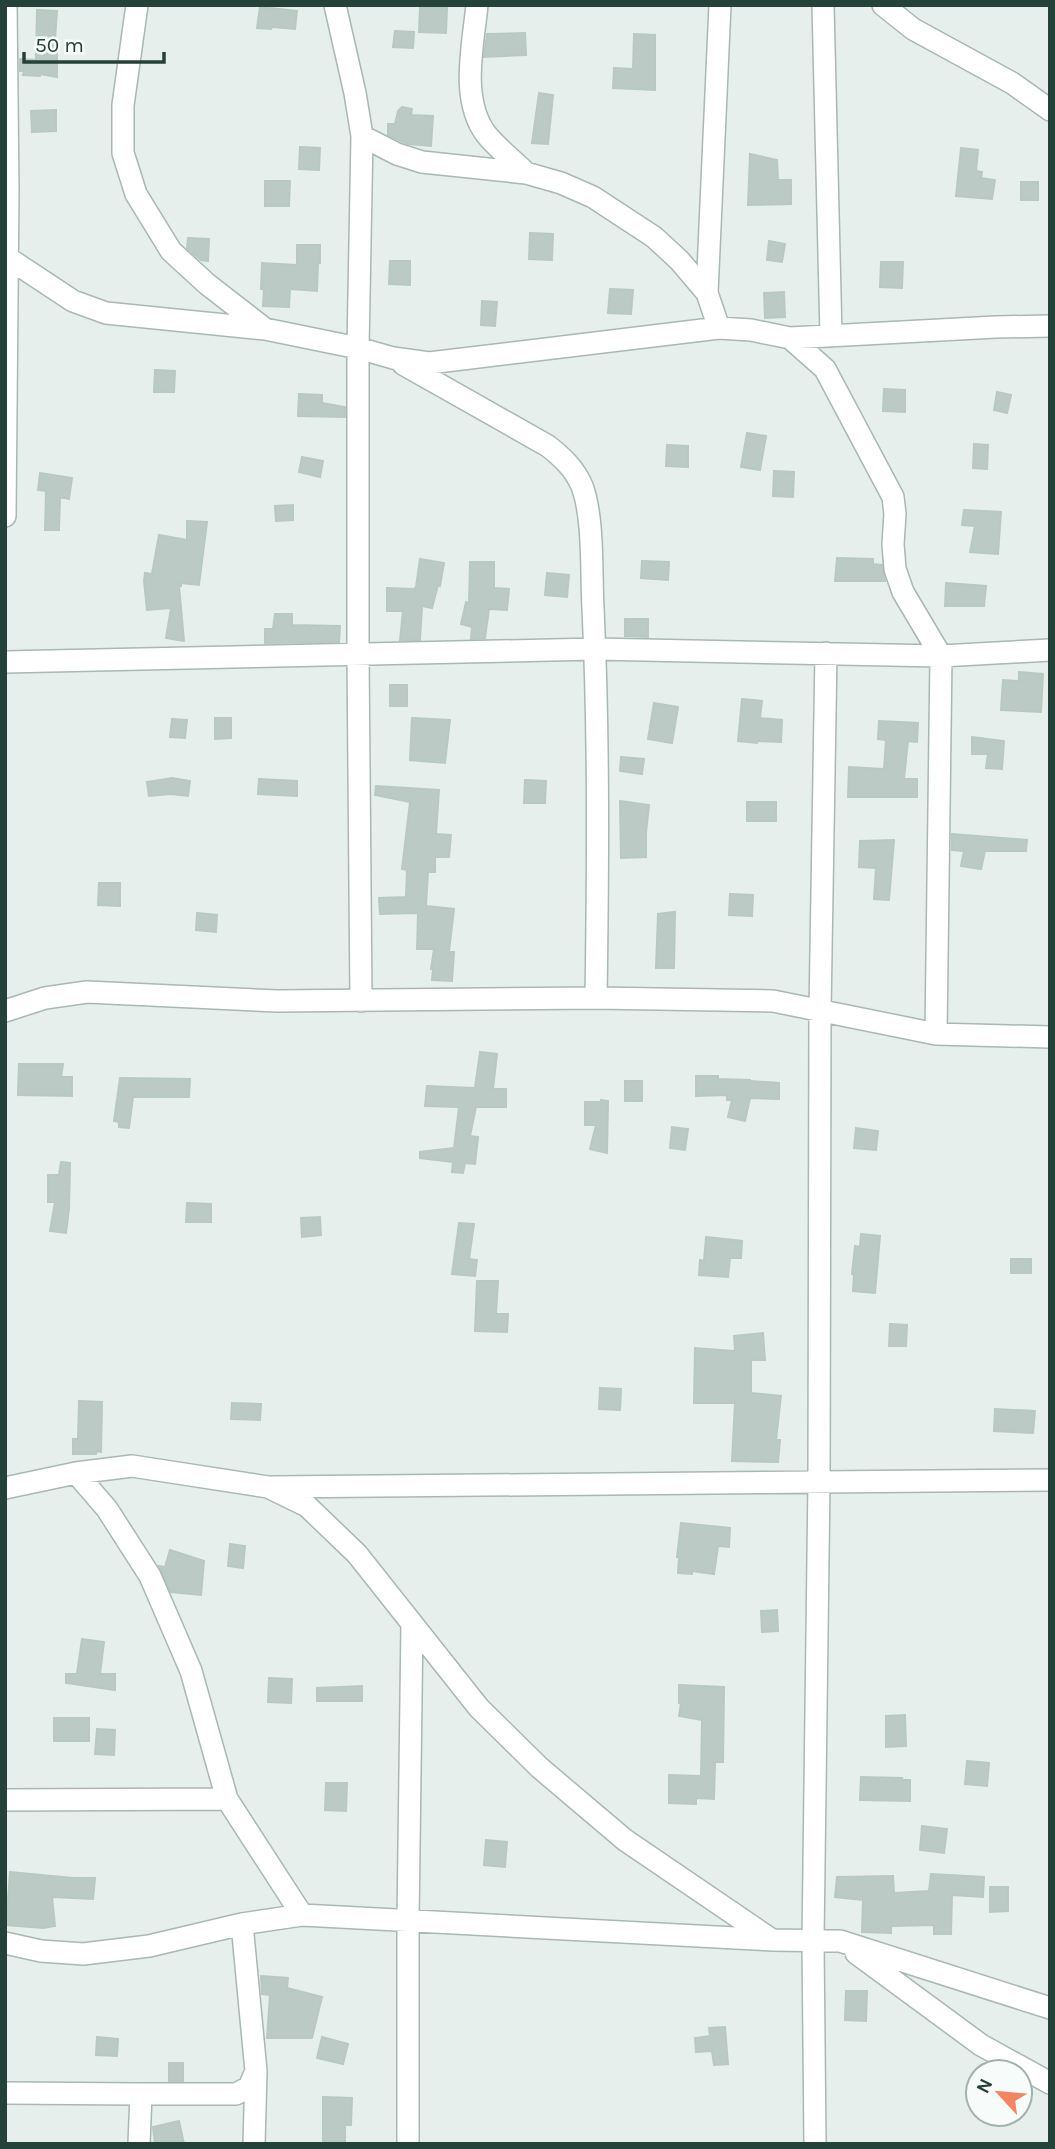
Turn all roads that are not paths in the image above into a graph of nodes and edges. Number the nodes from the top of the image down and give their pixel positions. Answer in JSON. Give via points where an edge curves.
{"nodes":[{"id":1,"x":6,"y":5,"type":"edge"},
{"id":2,"x":137,"y":5,"type":"edge"},
{"id":3,"x":335,"y":5,"type":"edge"},
{"id":4,"x":477,"y":5,"type":"edge"},
{"id":5,"x":720,"y":5,"type":"edge"},
{"id":6,"x":823,"y":5,"type":"edge"},
{"id":7,"x":883,"y":5,"type":"edge"},
{"id":8,"x":1050,"y":110,"type":"edge"},
{"id":9,"x":362,"y":136,"type":"junction"},
{"id":10,"x":526,"y":173,"type":"junction"},
{"id":11,"x":7,"y":191,"type":"edge"},
{"id":12,"x":8,"y":258,"type":"junction"},
{"id":13,"x":707,"y":293,"type":"junction"},
{"id":14,"x":1050,"y":326,"type":"edge"},
{"id":15,"x":719,"y":328,"type":"junction"},
{"id":16,"x":265,"y":329,"type":"junction"},
{"id":17,"x":831,"y":336,"type":"junction"},
{"id":18,"x":790,"y":338,"type":"junction"},
{"id":19,"x":358,"y":348,"type":"junction"},
{"id":20,"x":393,"y":358,"type":"junction"},
{"id":21,"x":6,"y":469,"type":"edge"},
{"id":22,"x":5,"y":516,"type":"edge"},
{"id":23,"x":594,"y":649,"type":"junction"},
{"id":24,"x":1050,"y":650,"type":"edge"},
{"id":25,"x":826,"y":653,"type":"junction"},
{"id":26,"x":358,"y":654,"type":"junction"},
{"id":27,"x":941,"y":656,"type":"junction"},
{"id":28,"x":5,"y":662,"type":"edge"},
{"id":29,"x":596,"y":998,"type":"junction"},
{"id":30,"x":361,"y":1000,"type":"junction"},
{"id":31,"x":5,"y":1011,"type":"edge"},
{"id":32,"x":820,"y":1011,"type":"junction"},
{"id":33,"x":936,"y":1034,"type":"junction"},
{"id":34,"x":1050,"y":1037,"type":"edge"},
{"id":35,"x":76,"y":1473,"type":"junction"},
{"id":36,"x":1050,"y":1479,"type":"edge"},
{"id":37,"x":819,"y":1482,"type":"junction"},
{"id":38,"x":268,"y":1487,"type":"junction"},
{"id":39,"x":5,"y":1489,"type":"edge"},
{"id":40,"x":412,"y":1623,"type":"junction"},
{"id":41,"x":227,"y":1799,"type":"junction"},
{"id":42,"x":5,"y":1800,"type":"edge"},
{"id":43,"x":302,"y":1915,"type":"junction"},
{"id":44,"x":408,"y":1921,"type":"junction"},
{"id":45,"x":242,"y":1924,"type":"junction"},
{"id":46,"x":772,"y":1940,"type":"junction"},
{"id":47,"x":813,"y":1941,"type":"junction"},
{"id":48,"x":840,"y":1941,"type":"junction"},
{"id":49,"x":5,"y":1943,"type":"edge"},
{"id":50,"x":1050,"y":2008,"type":"edge"},
{"id":51,"x":256,"y":2071,"type":"junction"},
{"id":52,"x":1050,"y":2083,"type":"edge"},
{"id":53,"x":5,"y":2093,"type":"edge"},
{"id":54,"x":141,"y":2094,"type":"junction"},
{"id":55,"x":139,"y":2144,"type":"edge"},
{"id":56,"x":254,"y":2144,"type":"edge"},
{"id":57,"x":408,"y":2144,"type":"edge"},
{"id":58,"x":815,"y":2144,"type":"edge"}],
"edges":[{"from":1,"to":11,"type":"street"},
{"from":2,"to":16,"type":"street","via":[[123,105],[123,153],[135,194],[171,251]]},
{"from":3,"to":9,"type":"street"},
{"from":4,"to":10,"type":"street","via":[[470,90],[475,117],[487,136]]},
{"from":5,"to":13,"type":"street"},
{"from":6,"to":17,"type":"street"},
{"from":7,"to":8,"type":"street","via":[[914,29],[1012,83]]},
{"from":9,"to":10,"type":"street","via":[[422,162]]},
{"from":9,"to":19,"type":"street"},
{"from":10,"to":13,"type":"street","via":[[593,197],[654,237]]},
{"from":11,"to":12,"type":"street"},
{"from":12,"to":16,"type":"street","via":[[73,301],[106,313]]},
{"from":12,"to":21,"type":"street"},
{"from":13,"to":15,"type":"street"},
{"from":14,"to":17,"type":"street"},
{"from":15,"to":18,"type":"street"},
{"from":15,"to":20,"type":"street","via":[[429,363]]},
{"from":16,"to":19,"type":"street"},
{"from":17,"to":18,"type":"street"},
{"from":18,"to":27,"type":"street","via":[[825,369],[893,497],[895,569],[903,592]]},
{"from":19,"to":20,"type":"street"},
{"from":19,"to":26,"type":"street"},
{"from":20,"to":23,"type":"street","via":[[548,446],[568,463],[582,487],[589,514]]},
{"from":21,"to":22,"type":"street"},
{"from":23,"to":25,"type":"street"},
{"from":23,"to":26,"type":"street"},
{"from":23,"to":29,"type":"street"},
{"from":24,"to":27,"type":"street"},
{"from":25,"to":27,"type":"street"},
{"from":25,"to":32,"type":"street"},
{"from":26,"to":28,"type":"street"},
{"from":26,"to":30,"type":"street"},
{"from":27,"to":33,"type":"street"},
{"from":29,"to":30,"type":"street"},
{"from":29,"to":32,"type":"street","via":[[773,1001]]},
{"from":30,"to":31,"type":"street","via":[[87,992],[45,998]]},
{"from":32,"to":33,"type":"street"},
{"from":32,"to":37,"type":"street"},
{"from":33,"to":34,"type":"street"},
{"from":35,"to":38,"type":"street","via":[[132,1466]]},
{"from":35,"to":39,"type":"street"},
{"from":35,"to":41,"type":"street","via":[[107,1509],[150,1576],[191,1671]]},
{"from":36,"to":37,"type":"street"},
{"from":37,"to":38,"type":"street"},
{"from":37,"to":47,"type":"street"},
{"from":38,"to":40,"type":"street","via":[[307,1506],[357,1554]]},
{"from":40,"to":44,"type":"street"},
{"from":40,"to":46,"type":"street","via":[[479,1708],[540,1768],[625,1840]]},
{"from":41,"to":42,"type":"street"},
{"from":41,"to":43,"type":"street"},
{"from":43,"to":44,"type":"street"},
{"from":43,"to":45,"type":"street"},
{"from":44,"to":46,"type":"street"},
{"from":44,"to":57,"type":"street"},
{"from":45,"to":49,"type":"street","via":[[149,1945],[82,1954]]},
{"from":45,"to":51,"type":"street"},
{"from":46,"to":47,"type":"street"},
{"from":47,"to":48,"type":"street"},
{"from":47,"to":58,"type":"street"},
{"from":48,"to":50,"type":"street"},
{"from":48,"to":52,"type":"street","via":[[981,2045]]},
{"from":51,"to":54,"type":"street","via":[[249,2087],[236,2094]]},
{"from":51,"to":56,"type":"street"},
{"from":53,"to":54,"type":"street"},
{"from":54,"to":55,"type":"street"}]}
